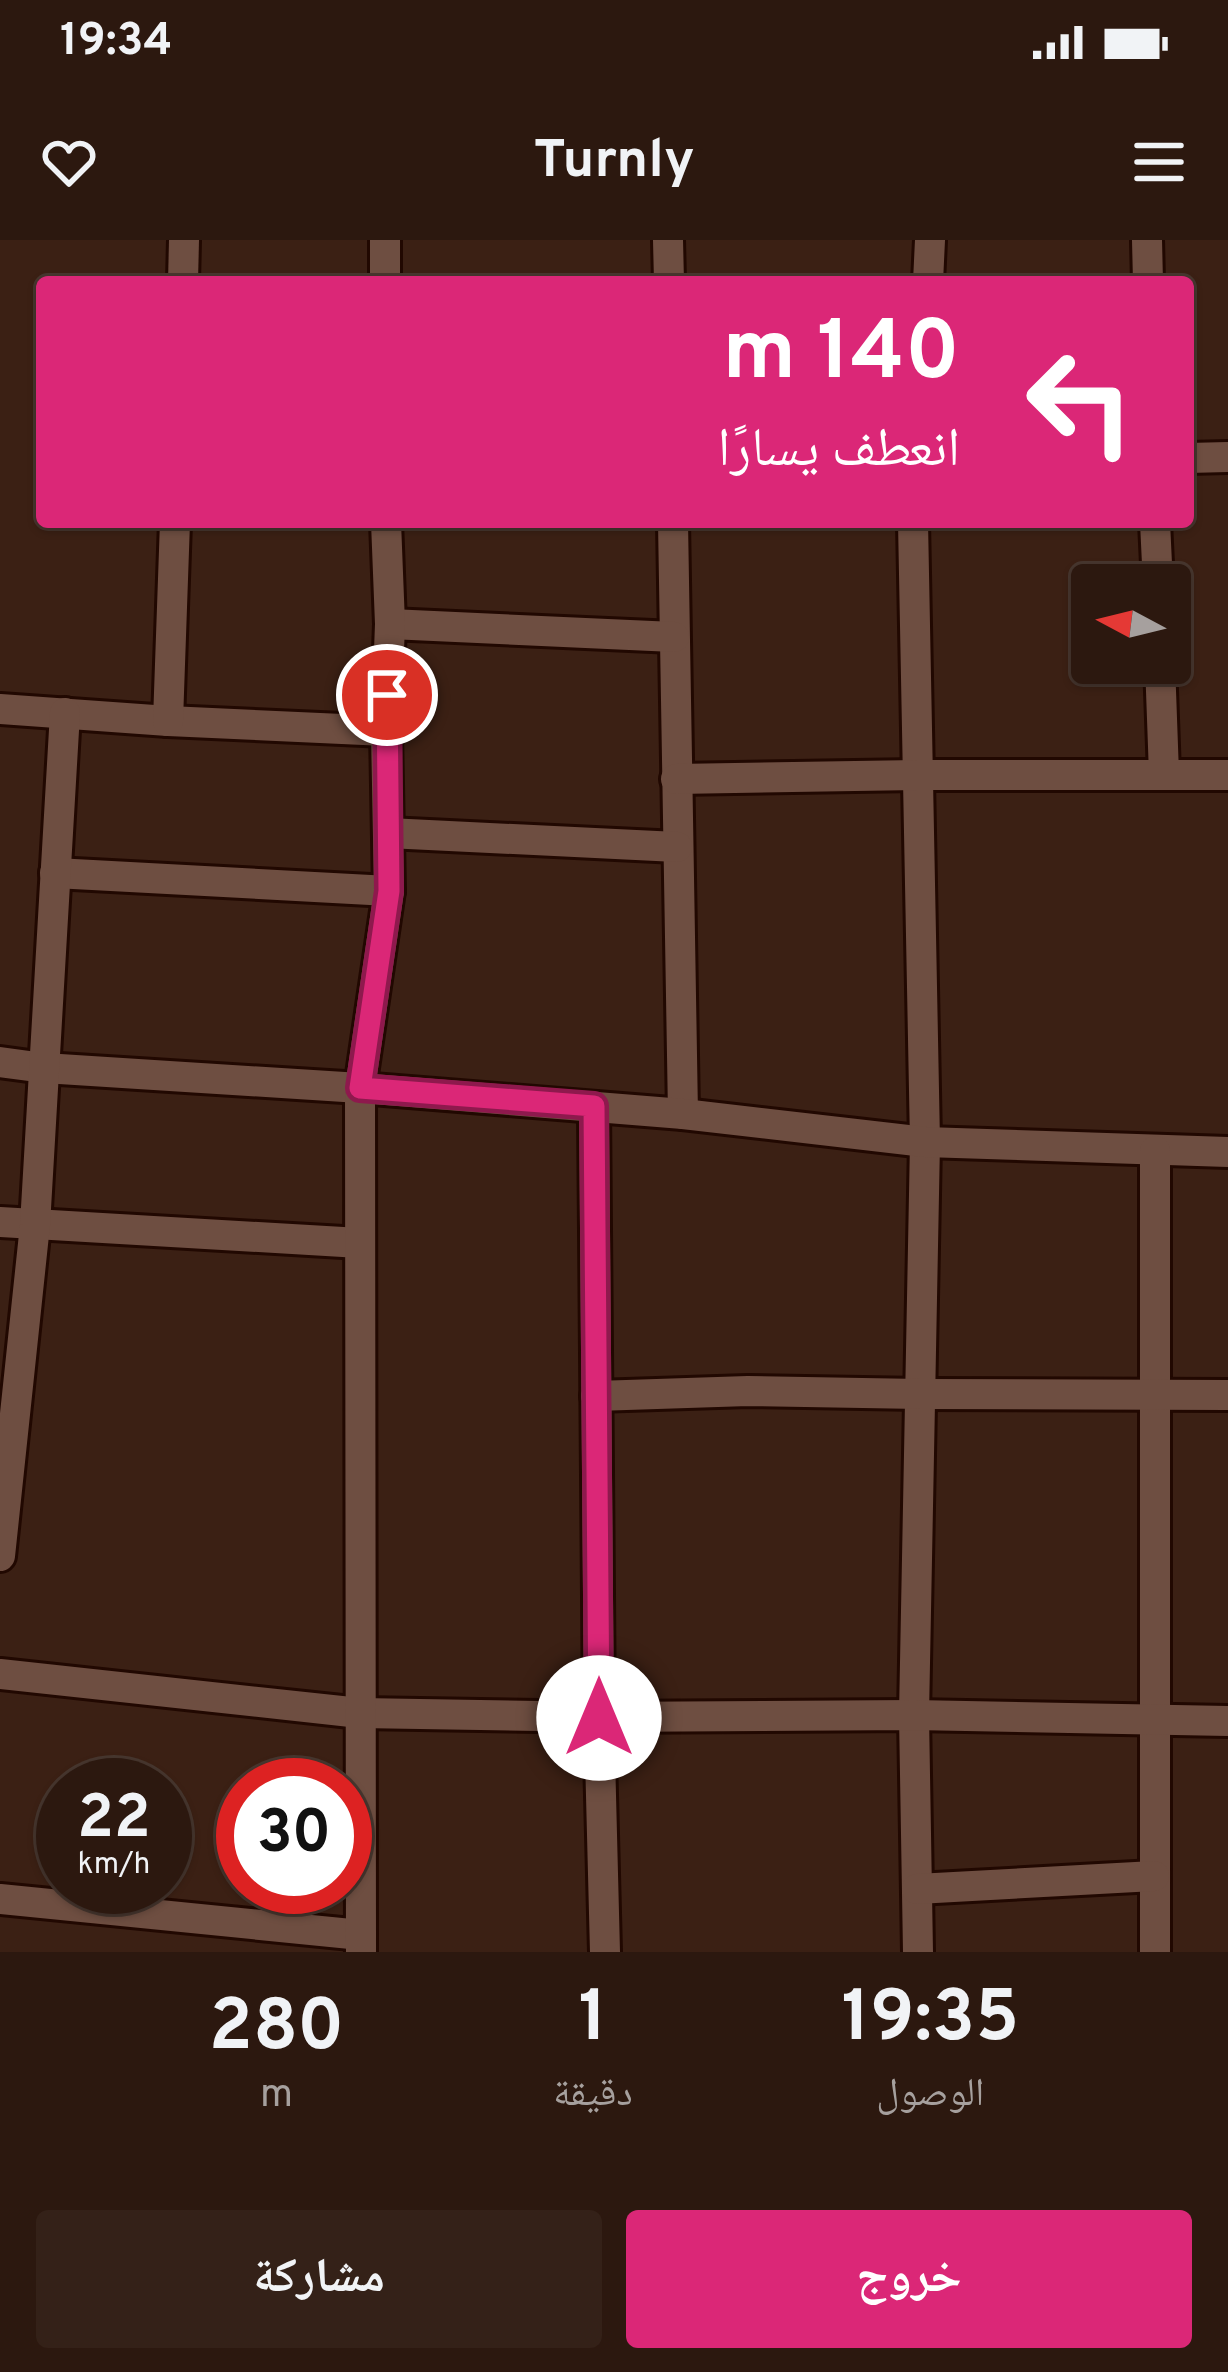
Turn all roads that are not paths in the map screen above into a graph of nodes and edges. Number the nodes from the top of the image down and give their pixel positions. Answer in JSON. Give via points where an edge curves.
{"nodes":[{"id":1,"x":184,"y":240,"type":"edge"},
{"id":2,"x":386,"y":240,"type":"edge"},
{"id":3,"x":668,"y":240,"type":"edge"},
{"id":4,"x":929,"y":240,"type":"edge"},
{"id":5,"x":1147,"y":240,"type":"edge"},
{"id":6,"x":183,"y":276,"type":"edge"},
{"id":7,"x":386,"y":276,"type":"edge"},
{"id":8,"x":669,"y":276,"type":"edge"},
{"id":9,"x":928,"y":276,"type":"edge"},
{"id":10,"x":1148,"y":276,"type":"edge"},
{"id":11,"x":1228,"y":457,"type":"edge"},
{"id":12,"x":1194,"y":458,"type":"edge"},
{"id":13,"x":175,"y":528,"type":"edge"},
{"id":14,"x":386,"y":528,"type":"edge"},
{"id":15,"x":673,"y":528,"type":"edge"},
{"id":16,"x":914,"y":528,"type":"edge"},
{"id":17,"x":1155,"y":528,"type":"edge"},
{"id":18,"x":1157,"y":564,"type":"edge"},
{"id":19,"x":390,"y":624,"type":"junction"},
{"id":20,"x":674,"y":637,"type":"junction"},
{"id":21,"x":1161,"y":684,"type":"edge"},
{"id":22,"x":0,"y":709,"type":"edge"},
{"id":23,"x":65,"y":713,"type":"junction"},
{"id":24,"x":168,"y":721,"type":"junction"},
{"id":25,"x":386,"y":731,"type":"junction"},
{"id":26,"x":1164,"y":774,"type":"junction"},
{"id":27,"x":917,"y":775,"type":"junction"},
{"id":28,"x":1228,"y":775,"type":"edge"},
{"id":29,"x":676,"y":779,"type":"junction"},
{"id":30,"x":388,"y":833,"type":"junction"},
{"id":31,"x":677,"y":847,"type":"junction"},
{"id":32,"x":55,"y":873,"type":"junction"},
{"id":33,"x":389,"y":891,"type":"junction"},
{"id":34,"x":0,"y":1061,"type":"edge"},
{"id":35,"x":44,"y":1068,"type":"junction"},
{"id":36,"x":360,"y":1088,"type":"junction"},
{"id":37,"x":594,"y":1106,"type":"junction"},
{"id":38,"x":683,"y":1114,"type":"junction"},
{"id":39,"x":925,"y":1142,"type":"junction"},
{"id":40,"x":1154,"y":1151,"type":"junction"},
{"id":41,"x":1228,"y":1152,"type":"edge"},
{"id":42,"x":0,"y":1222,"type":"edge"},
{"id":43,"x":35,"y":1225,"type":"junction"},
{"id":44,"x":360,"y":1243,"type":"junction"},
{"id":45,"x":920,"y":1394,"type":"junction"},
{"id":46,"x":1228,"y":1395,"type":"edge"},
{"id":47,"x":596,"y":1396,"type":"junction"},
{"id":48,"x":1154,"y":1396,"type":"junction"},
{"id":49,"x":0,"y":1556,"type":"edge"},
{"id":50,"x":0,"y":1674,"type":"edge"},
{"id":51,"x":360,"y":1713,"type":"junction"},
{"id":52,"x":914,"y":1715,"type":"junction"},
{"id":53,"x":599,"y":1718,"type":"junction"},
{"id":54,"x":1153,"y":1720,"type":"junction"},
{"id":55,"x":1228,"y":1721,"type":"edge"},
{"id":56,"x":1154,"y":1876,"type":"junction"},
{"id":57,"x":917,"y":1888,"type":"junction"},
{"id":58,"x":0,"y":1899,"type":"edge"},
{"id":59,"x":361,"y":1943,"type":"edge"},
{"id":60,"x":605,"y":1952,"type":"edge"},
{"id":61,"x":918,"y":1952,"type":"edge"},
{"id":62,"x":1155,"y":1952,"type":"edge"}],
"edges":[{"from":1,"to":6,"type":"street"},
{"from":2,"to":7,"type":"street"},
{"from":3,"to":8,"type":"street"},
{"from":4,"to":9,"type":"street"},
{"from":5,"to":10,"type":"street"},
{"from":11,"to":12,"type":"street"},
{"from":13,"to":24,"type":"street"},
{"from":14,"to":19,"type":"street"},
{"from":15,"to":20,"type":"street"},
{"from":16,"to":27,"type":"street"},
{"from":17,"to":18,"type":"street"},
{"from":19,"to":20,"type":"street"},
{"from":19,"to":25,"type":"street"},
{"from":20,"to":29,"type":"street"},
{"from":21,"to":26,"type":"street"},
{"from":22,"to":23,"type":"street"},
{"from":23,"to":24,"type":"street"},
{"from":23,"to":32,"type":"street"},
{"from":24,"to":25,"type":"street"},
{"from":25,"to":30,"type":"street"},
{"from":26,"to":27,"type":"street"},
{"from":26,"to":28,"type":"street"},
{"from":27,"to":29,"type":"street"},
{"from":27,"to":39,"type":"street"},
{"from":29,"to":31,"type":"street"},
{"from":30,"to":31,"type":"street"},
{"from":30,"to":33,"type":"street"},
{"from":31,"to":38,"type":"street"},
{"from":32,"to":33,"type":"street"},
{"from":32,"to":35,"type":"street"},
{"from":33,"to":36,"type":"street"},
{"from":34,"to":35,"type":"street"},
{"from":35,"to":36,"type":"street"},
{"from":35,"to":43,"type":"street"},
{"from":36,"to":37,"type":"street"},
{"from":36,"to":44,"type":"street"},
{"from":37,"to":38,"type":"street"},
{"from":37,"to":47,"type":"street"},
{"from":38,"to":39,"type":"street"},
{"from":39,"to":40,"type":"street"},
{"from":39,"to":45,"type":"street"},
{"from":40,"to":41,"type":"street"},
{"from":40,"to":48,"type":"street"},
{"from":42,"to":43,"type":"street"},
{"from":43,"to":44,"type":"street"},
{"from":43,"to":49,"type":"street"},
{"from":44,"to":51,"type":"street"},
{"from":45,"to":47,"type":"street"},
{"from":45,"to":48,"type":"street"},
{"from":45,"to":52,"type":"street"},
{"from":46,"to":48,"type":"street"},
{"from":47,"to":53,"type":"street"},
{"from":48,"to":54,"type":"street"},
{"from":50,"to":51,"type":"street"},
{"from":51,"to":53,"type":"street"},
{"from":51,"to":59,"type":"street"},
{"from":52,"to":53,"type":"street"},
{"from":52,"to":54,"type":"street"},
{"from":52,"to":57,"type":"street"},
{"from":53,"to":60,"type":"street"},
{"from":54,"to":55,"type":"street"},
{"from":54,"to":56,"type":"street"},
{"from":56,"to":57,"type":"street"},
{"from":56,"to":62,"type":"street"},
{"from":57,"to":61,"type":"street"},
{"from":58,"to":59,"type":"street"}]}
